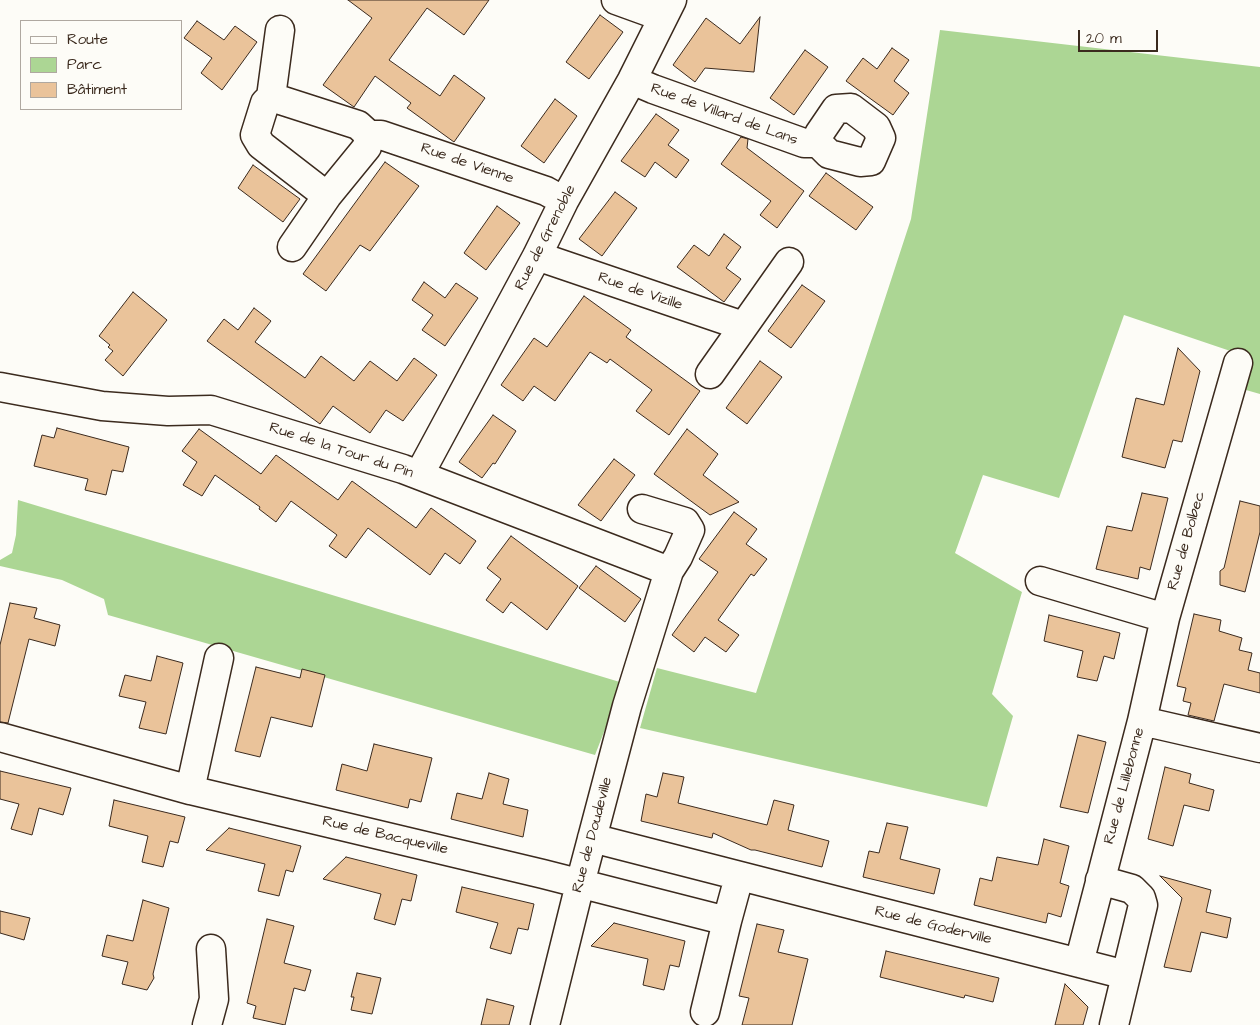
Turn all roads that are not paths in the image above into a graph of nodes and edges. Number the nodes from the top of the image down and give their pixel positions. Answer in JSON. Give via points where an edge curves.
{"nodes":[{"id":1,"x":616,"y":0,"type":"edge"},
{"id":2,"x":667,"y":8,"type":"edge"},
{"id":3,"x":280,"y":30,"type":"dead end"},
{"id":4,"x":632,"y":80,"type":"junction"},
{"id":5,"x":271,"y":97,"type":"junction"},
{"id":6,"x":369,"y":135,"type":"junction"},
{"id":7,"x":818,"y":143,"type":"dead end"},
{"id":8,"x":327,"y":196,"type":"junction"},
{"id":9,"x":564,"y":201,"type":"junction"},
{"id":10,"x":292,"y":247,"type":"dead end"},
{"id":11,"x":537,"y":256,"type":"junction"},
{"id":12,"x":789,"y":262,"type":"dead end"},
{"id":13,"x":743,"y":326,"type":"junction"},
{"id":14,"x":1238,"y":364,"type":"dead end"},
{"id":15,"x":710,"y":374,"type":"dead end"},
{"id":16,"x":0,"y":387,"type":"edge"},
{"id":17,"x":418,"y":475,"type":"junction"},
{"id":18,"x":642,"y":509,"type":"dead end"},
{"id":19,"x":669,"y":571,"type":"junction"},
{"id":20,"x":1040,"y":581,"type":"dead end"},
{"id":21,"x":1165,"y":618,"type":"junction"},
{"id":22,"x":219,"y":658,"type":"dead end"},
{"id":23,"x":1142,"y":721,"type":"junction"},
{"id":24,"x":0,"y":738,"type":"edge"},
{"id":25,"x":1260,"y":748,"type":"edge"},
{"id":26,"x":190,"y":790,"type":"junction"},
{"id":27,"x":592,"y":838,"type":"junction"},
{"id":28,"x":739,"y":877,"type":"junction"},
{"id":29,"x":1100,"y":880,"type":"junction"},
{"id":30,"x":580,"y":884,"type":"junction"},
{"id":31,"x":727,"y":921,"type":"junction"},
{"id":32,"x":211,"y":949,"type":"dead end"},
{"id":33,"x":1079,"y":962,"type":"junction"},
{"id":34,"x":1126,"y":975,"type":"junction"},
{"id":35,"x":705,"y":1012,"type":"dead end"},
{"id":36,"x":207,"y":1025,"type":"edge"},
{"id":37,"x":545,"y":1025,"type":"edge"},
{"id":38,"x":1114,"y":1025,"type":"edge"}],
"edges":[{"from":1,"to":2,"type":"street"},
{"from":2,"to":4,"type":"street","name":"Rue de Grenoble"},
{"from":3,"to":5,"type":"street"},
{"from":4,"to":7,"type":"street","name":"Rue de Villard de Lans","via":[[804,143]]},
{"from":4,"to":9,"type":"street","name":"Rue de Grenoble"},
{"from":5,"to":6,"type":"street","name":"Rue de Vienne","via":[[358,125]]},
{"from":5,"to":8,"type":"street","via":[[265,103],[255,135],[261,145]]},
{"from":6,"to":8,"type":"street","via":[[367,147]]},
{"from":6,"to":9,"type":"street","name":"Rue de Vienne","via":[[381,135],[546,191]]},
{"from":8,"to":10,"type":"street"},
{"from":9,"to":11,"type":"street","name":"Rue de Grenoble"},
{"from":11,"to":13,"type":"street","name":"Rue de Vizille"},
{"from":11,"to":17,"type":"street","name":"Rue de Grenoble"},
{"from":12,"to":13,"type":"street"},
{"from":13,"to":15,"type":"street"},
{"from":14,"to":21,"type":"street","name":"Rue de Bolbec"},
{"from":16,"to":17,"type":"street","name":"Rue de la Tour du Pin","via":[[102,406],[168,411],[211,410]]},
{"from":17,"to":19,"type":"street","name":"Rue de la Tour du Pin"},
{"from":18,"to":19,"type":"street","via":[[685,522],[690,530]]},
{"from":19,"to":27,"type":"street","name":"Rue de Doudeville","via":[[627,706]]},
{"from":20,"to":21,"type":"street"},
{"from":21,"to":23,"type":"street","name":"Rue de Bolbec"},
{"from":22,"to":26,"type":"street"},
{"from":23,"to":25,"type":"street","name":"Rue de Lillebonne"},
{"from":23,"to":29,"type":"street","name":"Rue de Lillebonne"},
{"from":24,"to":26,"type":"street","name":"Rue de Bacqueville"},
{"from":26,"to":30,"type":"street","name":"Rue de Bacqueville"},
{"from":27,"to":28,"type":"street","name":"Rue de Goderville"},
{"from":27,"to":30,"type":"street","name":"Rue de Doudeville"},
{"from":28,"to":31,"type":"street"},
{"from":28,"to":33,"type":"street","name":"Rue de Goderville"},
{"from":29,"to":33,"type":"street","name":"Rue de Lillebonne"},
{"from":29,"to":34,"type":"street","via":[[1132,889],[1143,905]]},
{"from":30,"to":31,"type":"street"},
{"from":30,"to":37,"type":"street","name":"Rue de Doudeville"},
{"from":31,"to":35,"type":"street"},
{"from":32,"to":36,"type":"street","via":[[214,999]]},
{"from":33,"to":34,"type":"street","name":"Rue de Goderville"},
{"from":34,"to":38,"type":"street"}]}
